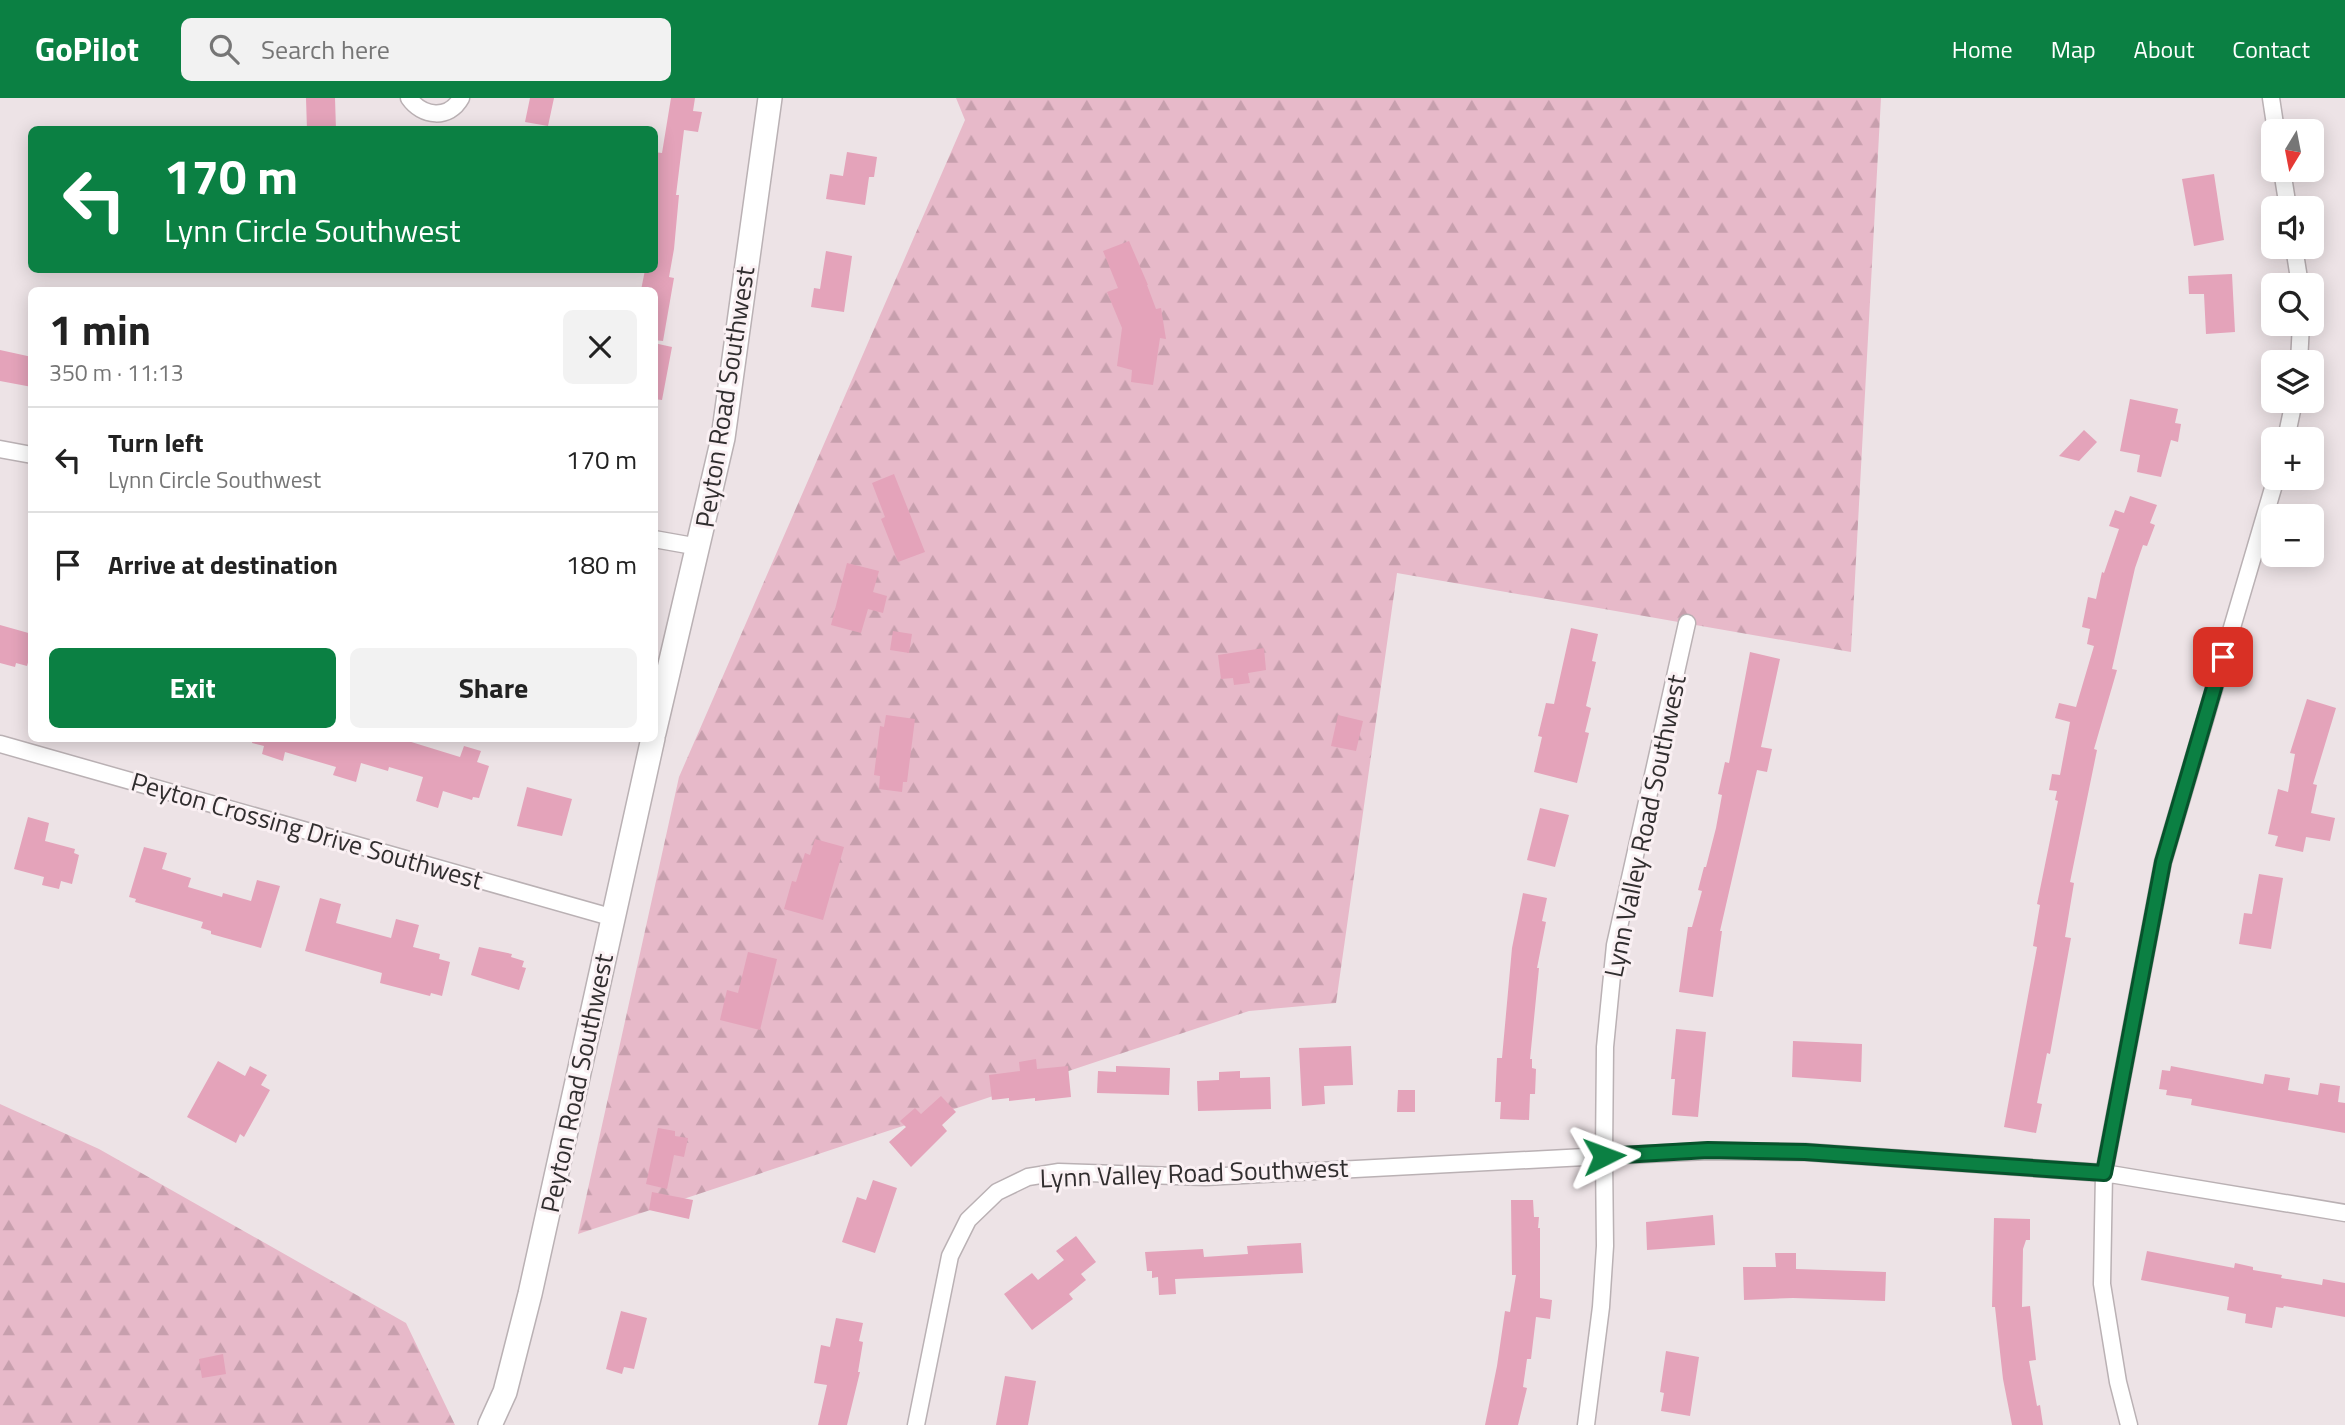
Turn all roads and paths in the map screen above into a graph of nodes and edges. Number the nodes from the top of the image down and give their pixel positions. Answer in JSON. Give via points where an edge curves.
{"nodes":[{"id":1,"x":409,"y":98,"type":"edge"},
{"id":2,"x":461,"y":98,"type":"edge"},
{"id":3,"x":770,"y":98,"type":"edge"},
{"id":4,"x":2271,"y":98,"type":"edge"},
{"id":5,"x":2274,"y":119,"type":"edge"},
{"id":6,"x":0,"y":449,"type":"edge"},
{"id":7,"x":28,"y":454,"type":"edge"},
{"id":8,"x":2272,"y":490,"type":"edge"},
{"id":9,"x":658,"y":540,"type":"edge"},
{"id":10,"x":699,"y":547,"type":"junction"},
{"id":11,"x":1687,"y":623,"type":"dead end"},
{"id":12,"x":658,"y":716,"type":"edge"},
{"id":13,"x":652,"y":742,"type":"edge"},
{"id":14,"x":0,"y":744,"type":"edge"},
{"id":15,"x":614,"y":918,"type":"junction"},
{"id":16,"x":1604,"y":1156,"type":"junction"},
{"id":17,"x":2104,"y":1173,"type":"junction"},
{"id":18,"x":2345,"y":1213,"type":"edge"},
{"id":19,"x":490,"y":1425,"type":"edge"},
{"id":20,"x":916,"y":1425,"type":"edge"},
{"id":21,"x":1586,"y":1425,"type":"edge"},
{"id":22,"x":2129,"y":1425,"type":"edge"}],
"edges":[{"from":1,"to":2,"type":"street","via":[[430,114],[450,110]]},
{"from":3,"to":10,"type":"street","name":"Peyton Road Southwest","via":[[723,438]]},
{"from":4,"to":5,"type":"street"},
{"from":6,"to":7,"type":"street"},
{"from":8,"to":17,"type":"street","via":[[2163,862]]},
{"from":9,"to":10,"type":"street"},
{"from":10,"to":12,"type":"street","name":"Peyton Road Southwest"},
{"from":11,"to":16,"type":"street","name":"Lynn Valley Road Southwest","via":[[1615,945],[1605,1047]]},
{"from":13,"to":15,"type":"street","name":"Peyton Road Southwest"},
{"from":14,"to":15,"type":"street","name":"Peyton Crossing Drive Southwest"},
{"from":15,"to":19,"type":"street","name":"Peyton Road Southwest","via":[[530,1294],[505,1392]]},
{"from":16,"to":17,"type":"street","via":[[1708,1150],[1805,1152]]},
{"from":16,"to":20,"type":"street","name":"Lynn Valley Road Southwest","via":[[1205,1177],[1059,1172],[1028,1177],[997,1192],[968,1220],[950,1256]]},
{"from":16,"to":21,"type":"street","name":"Lynn Valley Road Southwest","via":[[1601,1307]]},
{"from":17,"to":18,"type":"street"},
{"from":17,"to":22,"type":"street","via":[[2102,1284]]}]}
